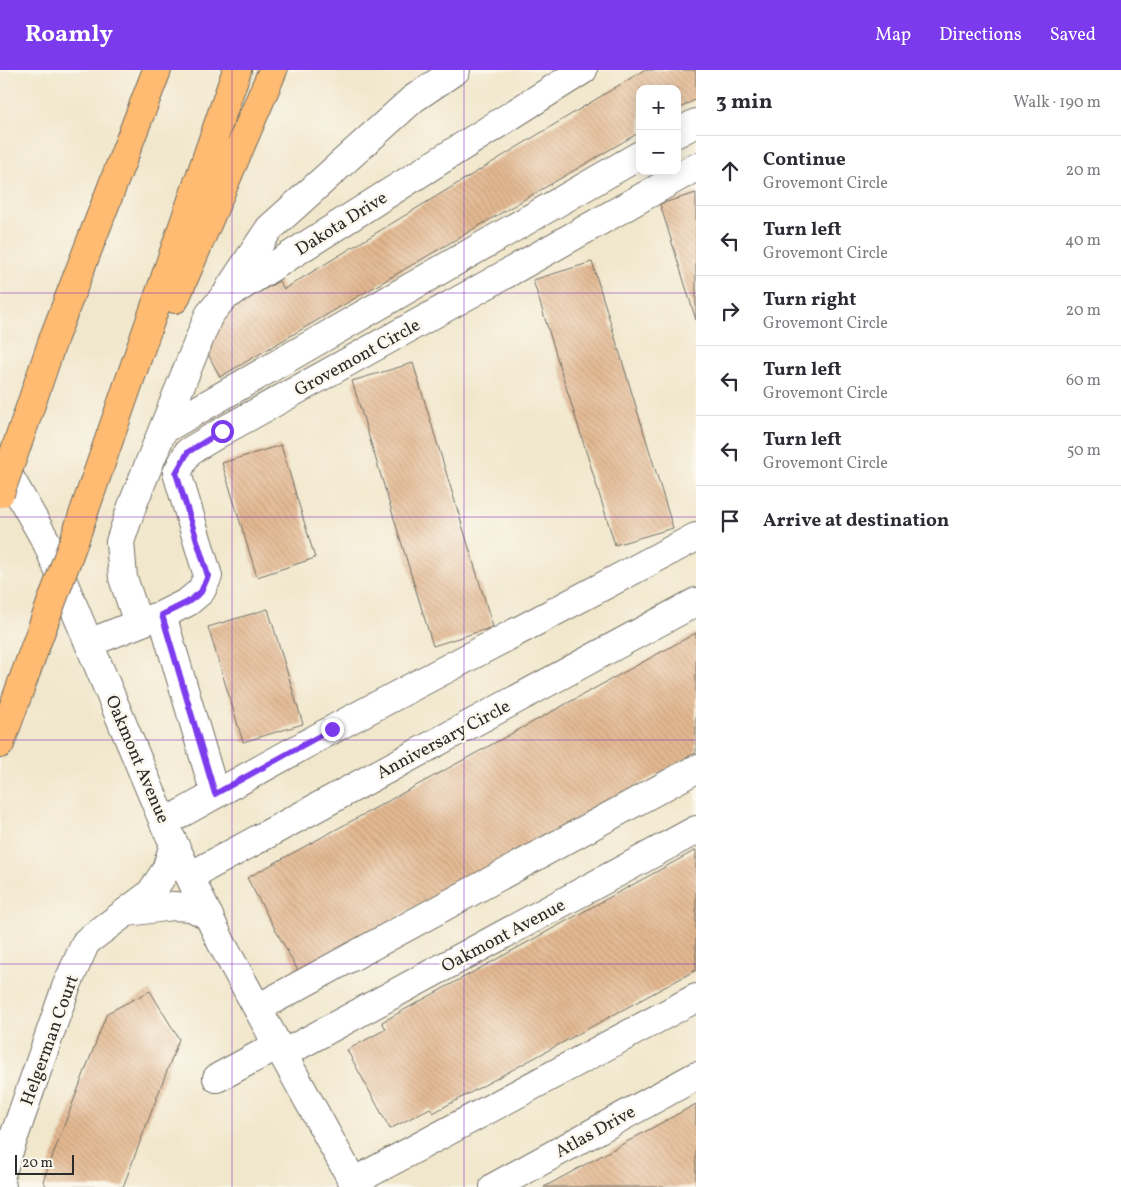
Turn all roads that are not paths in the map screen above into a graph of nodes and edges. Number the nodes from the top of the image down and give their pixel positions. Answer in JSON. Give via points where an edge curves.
{"nodes":[{"id":1,"x":156,"y":70,"type":"edge"},
{"id":2,"x":237,"y":70,"type":"edge"},
{"id":3,"x":273,"y":70,"type":"edge"},
{"id":4,"x":456,"y":70,"type":"edge"},
{"id":5,"x":583,"y":70,"type":"edge"},
{"id":6,"x":696,"y":123,"type":"edge"},
{"id":7,"x":681,"y":131,"type":"edge"},
{"id":8,"x":636,"y":157,"type":"edge"},
{"id":9,"x":696,"y":167,"type":"edge"},
{"id":10,"x":223,"y":298,"type":"junction"},
{"id":11,"x":162,"y":430,"type":"junction"},
{"id":12,"x":0,"y":460,"type":"edge"},
{"id":13,"x":0,"y":493,"type":"edge"},
{"id":14,"x":79,"y":526,"type":"junction"},
{"id":15,"x":696,"y":536,"type":"edge"},
{"id":16,"x":696,"y":602,"type":"edge"},
{"id":17,"x":150,"y":619,"type":"junction"},
{"id":18,"x":89,"y":643,"type":"junction"},
{"id":19,"x":0,"y":744,"type":"edge"},
{"id":20,"x":696,"y":769,"type":"edge"},
{"id":21,"x":215,"y":794,"type":"junction"},
{"id":22,"x":696,"y":830,"type":"edge"},
{"id":23,"x":169,"y":834,"type":"junction"},
{"id":24,"x":190,"y":876,"type":"junction"},
{"id":25,"x":126,"y":912,"type":"junction"},
{"id":26,"x":209,"y":916,"type":"junction"},
{"id":27,"x":696,"y":998,"type":"edge"},
{"id":28,"x":258,"y":1008,"type":"junction"},
{"id":29,"x":281,"y":1050,"type":"junction"},
{"id":30,"x":696,"y":1076,"type":"edge"},
{"id":31,"x":217,"y":1078,"type":"dead end"},
{"id":32,"x":354,"y":1184,"type":"edge"},
{"id":33,"x":2,"y":1187,"type":"edge"},
{"id":34,"x":494,"y":1187,"type":"edge"}],
"edges":[{"from":1,"to":13,"type":"highway","bridge":true,"via":[[54,337]]},
{"from":2,"to":14,"type":"highway"},
{"from":3,"to":14,"type":"highway"},
{"from":4,"to":10,"type":"street","via":[[413,99],[269,229]]},
{"from":5,"to":10,"type":"street","name":"Dakota Drive"},
{"from":6,"to":7,"type":"street"},
{"from":8,"to":11,"type":"street"},
{"from":9,"to":17,"type":"street","name":"Grovemont Circle","via":[[188,452],[176,473],[208,576],[195,597]]},
{"from":10,"to":11,"type":"street","name":"Dakota Drive","via":[[208,315]]},
{"from":11,"to":17,"type":"street","name":"Dakota Drive","via":[[120,542],[123,578]]},
{"from":12,"to":18,"type":"street","name":"Oakmont Avenue","via":[[47,543]]},
{"from":14,"to":19,"type":"highway","bridge":true},
{"from":15,"to":21,"type":"street"},
{"from":16,"to":24,"type":"street","name":"Anniversary Circle"},
{"from":17,"to":18,"type":"street","name":"Grovemont Circle"},
{"from":17,"to":21,"type":"street"},
{"from":18,"to":23,"type":"street","name":"Oakmont Avenue"},
{"from":20,"to":28,"type":"street"},
{"from":21,"to":23,"type":"street"},
{"from":22,"to":29,"type":"street","name":"Oakmont Avenue"},
{"from":23,"to":24,"type":"street","name":"Oakmont Avenue"},
{"from":23,"to":25,"type":"street","name":"Helgerman Court","via":[[166,870],[150,894]]},
{"from":24,"to":26,"type":"street","name":"Oakmont Avenue"},
{"from":25,"to":26,"type":"street","name":"Helgerman Court","via":[[173,906],[191,907]]},
{"from":25,"to":33,"type":"street","name":"Helgerman Court","via":[[86,942],[66,987],[0,1177]]},
{"from":26,"to":28,"type":"street","name":"Oakmont Avenue"},
{"from":27,"to":32,"type":"street","name":"Oakmont Avenue"},
{"from":28,"to":29,"type":"street","name":"Oakmont Avenue"},
{"from":29,"to":31,"type":"street"},
{"from":29,"to":32,"type":"street","name":"Oakmont Avenue"},
{"from":30,"to":34,"type":"street","name":"Atlas Drive"}]}
